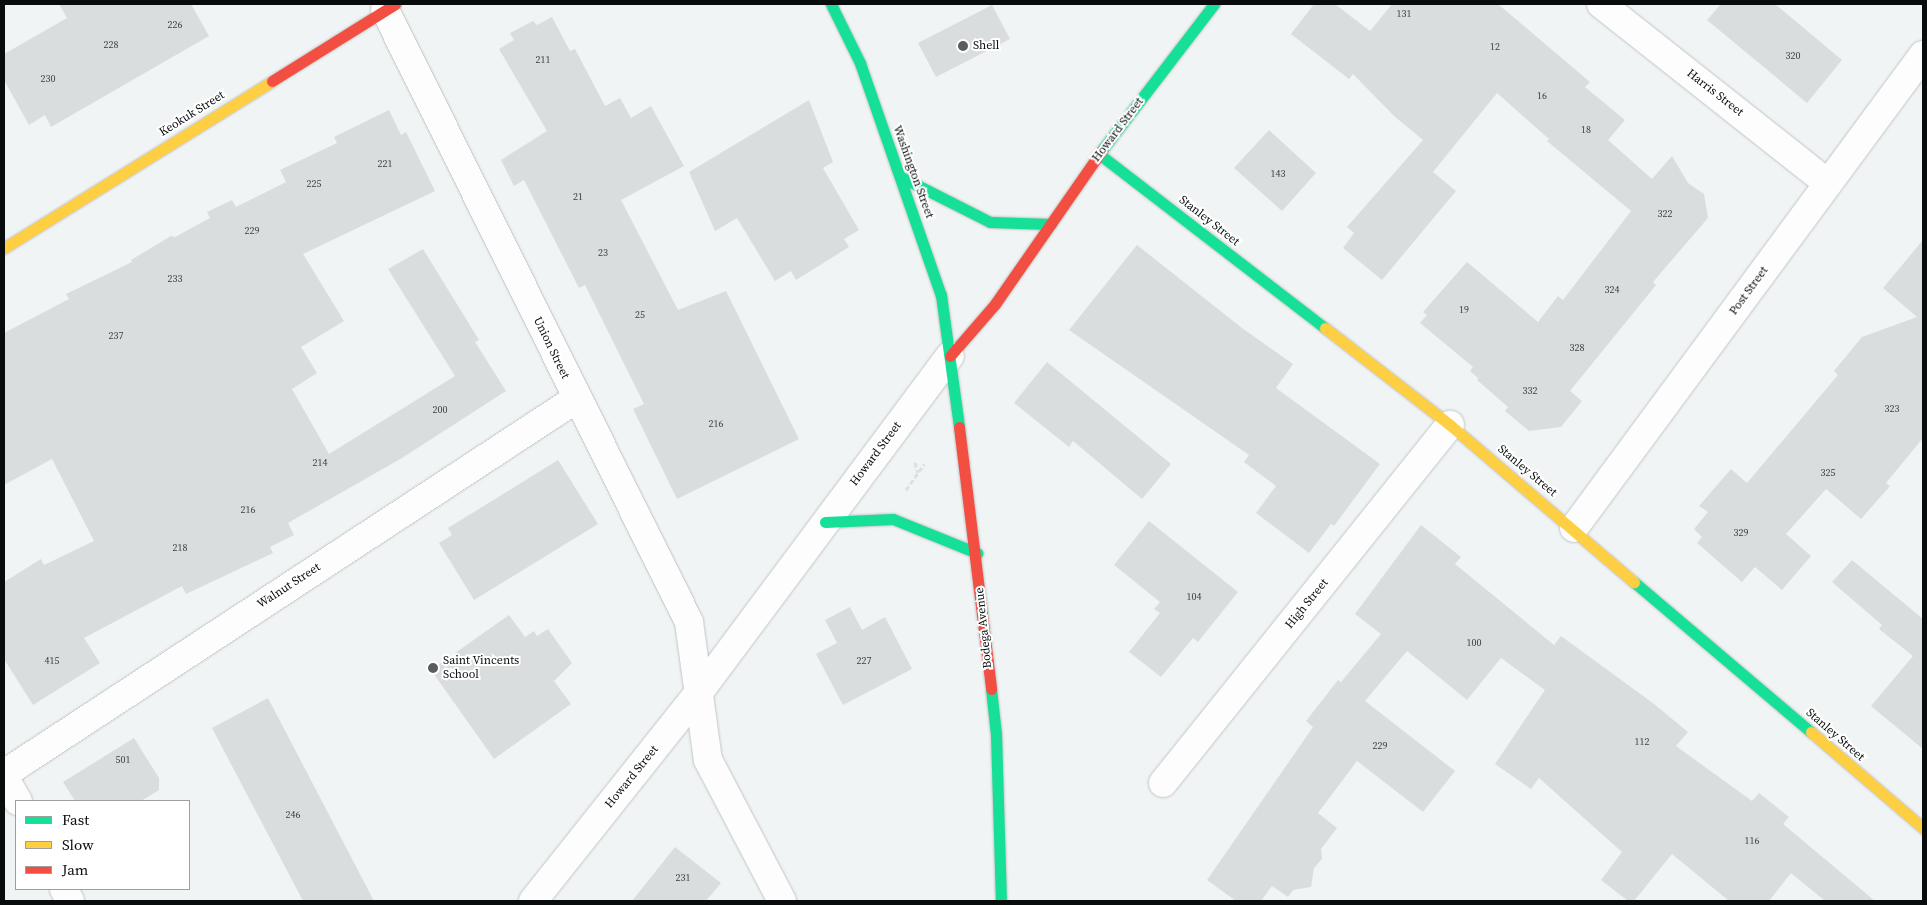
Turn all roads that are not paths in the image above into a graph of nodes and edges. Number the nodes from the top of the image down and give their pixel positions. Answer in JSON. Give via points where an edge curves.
{"nodes":[{"id":1,"x":830,"y":4,"type":"edge"},
{"id":2,"x":1214,"y":4,"type":"edge"},
{"id":3,"x":1601,"y":4,"type":"edge"},
{"id":4,"x":390,"y":7,"type":"edge"},
{"id":5,"x":1923,"y":55,"type":"edge"},
{"id":6,"x":1099,"y":154,"type":"junction"},
{"id":7,"x":901,"y":177,"type":"junction"},
{"id":8,"x":1828,"y":183,"type":"junction"},
{"id":9,"x":1051,"y":224,"type":"junction"},
{"id":10,"x":4,"y":248,"type":"edge"},
{"id":11,"x":950,"y":356,"type":"junction"},
{"id":12,"x":576,"y":399,"type":"junction"},
{"id":13,"x":1450,"y":425,"type":"junction"},
{"id":14,"x":825,"y":522,"type":"junction"},
{"id":15,"x":1574,"y":528,"type":"junction"},
{"id":16,"x":977,"y":553,"type":"junction"},
{"id":17,"x":700,"y":690,"type":"junction"},
{"id":18,"x":4,"y":775,"type":"edge"},
{"id":19,"x":1163,"y":783,"type":"dead end"},
{"id":20,"x":17,"y":800,"type":"edge"},
{"id":21,"x":1923,"y":828,"type":"edge"},
{"id":22,"x":534,"y":901,"type":"edge"},
{"id":23,"x":782,"y":901,"type":"edge"},
{"id":24,"x":1001,"y":901,"type":"edge"}],
"edges":[{"from":1,"to":7,"type":"street","name":"Washington Street","via":[[860,63]]},
{"from":2,"to":6,"type":"street","name":"Howard Street"},
{"from":3,"to":8,"type":"street","name":"Harris Street"},
{"from":4,"to":10,"type":"street","name":"Keokuk Street"},
{"from":4,"to":12,"type":"street","name":"Union Street"},
{"from":5,"to":8,"type":"street","name":"Post Street"},
{"from":6,"to":9,"type":"street","name":"Howard Street"},
{"from":6,"to":13,"type":"street","name":"Stanley Street"},
{"from":7,"to":9,"type":"street","via":[[990,222]]},
{"from":7,"to":11,"type":"street","name":"Washington Street","via":[[941,295]]},
{"from":8,"to":15,"type":"street","name":"Post Street"},
{"from":9,"to":11,"type":"street","name":"Howard Street","via":[[995,304]]},
{"from":11,"to":14,"type":"street","name":"Howard Street"},
{"from":11,"to":16,"type":"street","name":"Bodega Avenue"},
{"from":12,"to":17,"type":"street","name":"Union Street","via":[[689,622]]},
{"from":12,"to":18,"type":"street","name":"Walnut Street"},
{"from":13,"to":15,"type":"street","name":"Stanley Street"},
{"from":13,"to":19,"type":"street","name":"High Street"},
{"from":14,"to":16,"type":"street","via":[[893,519]]},
{"from":14,"to":17,"type":"street","name":"Howard Street"},
{"from":15,"to":21,"type":"street","name":"Stanley Street"},
{"from":16,"to":24,"type":"street","name":"Bodega Avenue","via":[[996,734]]},
{"from":17,"to":22,"type":"street","name":"Howard Street"},
{"from":17,"to":23,"type":"street","via":[[708,760]]},
{"from":18,"to":20,"type":"street"}]}
